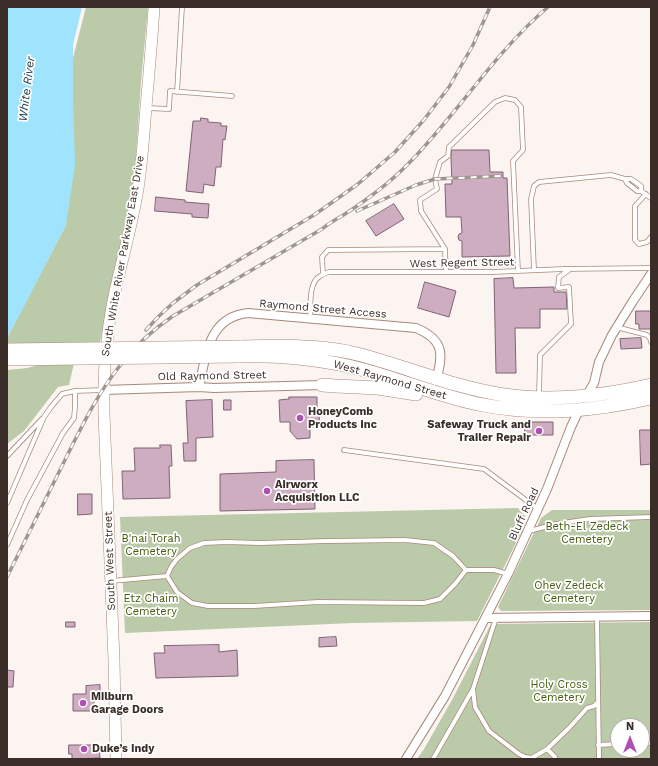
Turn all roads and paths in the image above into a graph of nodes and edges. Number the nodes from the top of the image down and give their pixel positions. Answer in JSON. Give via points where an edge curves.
{"nodes":[{"id":1,"x":154,"y":7,"type":"edge"},
{"id":2,"x":182,"y":7,"type":"edge"},
{"id":3,"x":177,"y":92,"type":"junction"},
{"id":4,"x":232,"y":96,"type":"dead end"},
{"id":5,"x":146,"y":108,"type":"junction"},
{"id":6,"x":646,"y":194,"type":"junction"},
{"id":7,"x":651,"y":198,"type":"edge"},
{"id":8,"x":651,"y":237,"type":"edge"},
{"id":9,"x":445,"y":249,"type":"junction"},
{"id":10,"x":651,"y":268,"type":"edge"},
{"id":11,"x":570,"y":269,"type":"junction"},
{"id":12,"x":534,"y":270,"type":"junction"},
{"id":13,"x":518,"y":271,"type":"junction"},
{"id":14,"x":446,"y":272,"type":"junction"},
{"id":15,"x":323,"y":274,"type":"junction"},
{"id":16,"x":651,"y":274,"type":"edge"},
{"id":17,"x":310,"y":319,"type":"junction"},
{"id":18,"x":616,"y":327,"type":"junction"},
{"id":19,"x":651,"y":342,"type":"edge"},
{"id":20,"x":7,"y":350,"type":"edge"},
{"id":21,"x":239,"y":351,"type":"junction"},
{"id":22,"x":7,"y":359,"type":"edge"},
{"id":23,"x":104,"y":362,"type":"joint"},
{"id":24,"x":436,"y":378,"type":"junction"},
{"id":25,"x":322,"y":385,"type":"joint"},
{"id":26,"x":651,"y":385,"type":"edge"},
{"id":27,"x":199,"y":386,"type":"junction"},
{"id":28,"x":103,"y":390,"type":"junction"},
{"id":29,"x":75,"y":391,"type":"junction"},
{"id":30,"x":432,"y":391,"type":"junction"},
{"id":31,"x":586,"y":396,"type":"junction"},
{"id":32,"x":538,"y":398,"type":"junction"},
{"id":33,"x":651,"y":398,"type":"edge"},
{"id":34,"x":458,"y":399,"type":"junction"},
{"id":35,"x":578,"y":411,"type":"junction"},
{"id":36,"x":44,"y":417,"type":"junction"},
{"id":37,"x":344,"y":450,"type":"dead end"},
{"id":38,"x":7,"y":456,"type":"edge"},
{"id":39,"x":7,"y":503,"type":"edge"},
{"id":40,"x":538,"y":510,"type":"junction"},
{"id":41,"x":651,"y":517,"type":"edge"},
{"id":42,"x":533,"y":521,"type":"junction"},
{"id":43,"x":542,"y":528,"type":"junction"},
{"id":44,"x":528,"y":531,"type":"junction"},
{"id":45,"x":7,"y":545,"type":"edge"},
{"id":46,"x":466,"y":570,"type":"junction"},
{"id":47,"x":508,"y":574,"type":"junction"},
{"id":48,"x":167,"y":576,"type":"junction"},
{"id":49,"x":111,"y":581,"type":"junction"},
{"id":50,"x":651,"y":616,"type":"edge"},
{"id":51,"x":597,"y":617,"type":"junction"},
{"id":52,"x":486,"y":618,"type":"junction"},
{"id":53,"x":496,"y":618,"type":"junction"},
{"id":54,"x":473,"y":689,"type":"junction"},
{"id":55,"x":595,"y":705,"type":"junction"},
{"id":56,"x":610,"y":744,"type":"edge"},
{"id":57,"x":598,"y":745,"type":"junction"},
{"id":58,"x":547,"y":748,"type":"junction"},
{"id":59,"x":116,"y":759,"type":"edge"},
{"id":60,"x":406,"y":759,"type":"edge"},
{"id":61,"x":433,"y":759,"type":"edge"},
{"id":62,"x":531,"y":759,"type":"edge"},
{"id":63,"x":555,"y":759,"type":"edge"},
{"id":64,"x":598,"y":759,"type":"edge"}],
"edges":[{"from":1,"to":5,"type":"main road","name":"South White River Parkway East Drive"},
{"from":2,"to":3,"type":"lane"},
{"from":3,"to":4,"type":"lane"},
{"from":3,"to":5,"type":"lane","via":[[170,91],[169,109]]},
{"from":5,"to":23,"type":"main road","name":"South White River Parkway East Drive","via":[[138,190],[114,295]]},
{"from":6,"to":7,"type":"lane"},
{"from":6,"to":8,"type":"lane","via":[[635,206],[635,240],[639,244],[647,242]]},
{"from":6,"to":12,"type":"lane","via":[[641,190],[637,191],[625,179],[611,175],[539,182],[534,186],[531,199]]},
{"from":9,"to":13,"type":"lane","via":[[421,211],[420,200],[437,189],[437,171],[440,162],[448,156],[449,147],[495,102],[505,98],[515,100],[521,107],[523,150],[513,161]]},
{"from":9,"to":14,"type":"lane"},
{"from":9,"to":15,"type":"lane","via":[[328,250],[322,257]]},
{"from":10,"to":11,"type":"lane","name":"West Regent Street"},
{"from":11,"to":12,"type":"lane","name":"West Regent Street"},
{"from":11,"to":32,"type":"lane","via":[[559,277],[558,288],[569,287],[571,324],[540,355]]},
{"from":12,"to":13,"type":"lane","name":"West Regent Street"},
{"from":13,"to":14,"type":"lane","name":"West Regent Street"},
{"from":14,"to":15,"type":"lane","name":"West Regent Street"},
{"from":15,"to":17,"type":"lane","via":[[314,282],[311,291]]},
{"from":16,"to":18,"type":"street","name":"Bluff Road"},
{"from":17,"to":24,"type":"street","name":"Raymond Street Access","via":[[419,329],[432,337],[440,349],[441,359]]},
{"from":17,"to":27,"type":"street","name":"Raymond Street Access","via":[[248,313],[232,317],[213,334]]},
{"from":18,"to":19,"type":"lane","via":[[647,335]]},
{"from":18,"to":31,"type":"street","name":"Bluff Road","via":[[601,356],[594,383]]},
{"from":20,"to":21,"type":"main road","name":"West Raymond Street","bridge":true},
{"from":21,"to":22,"type":"main road","name":"West Raymond Street","bridge":true},
{"from":21,"to":24,"type":"main road","name":"West Raymond Street","via":[[294,346],[326,349],[379,360]]},
{"from":21,"to":30,"type":"main road","name":"West Raymond Street","via":[[257,356],[329,362]]},
{"from":23,"to":28,"type":"main road","name":"South West Street"},
{"from":24,"to":30,"type":"street","name":"Raymond Street Access"},
{"from":24,"to":32,"type":"main road","name":"West Raymond Street","via":[[488,392]]},
{"from":25,"to":27,"type":"street","name":"Old Raymond Street","via":[[214,388]]},
{"from":25,"to":34,"type":"main road","via":[[390,389]]},
{"from":26,"to":31,"type":"main road","name":"West Raymond Street"},
{"from":27,"to":28,"type":"street","name":"Old Raymond Street"},
{"from":28,"to":29,"type":"lane"},
{"from":28,"to":49,"type":"main road","name":"South West Street"},
{"from":29,"to":36,"type":"lane","via":[[62,394]]},
{"from":29,"to":45,"type":"lane","via":[[74,418],[63,433],[31,493]]},
{"from":30,"to":34,"type":"main road","name":"West Raymond Street"},
{"from":31,"to":32,"type":"main road","name":"West Raymond Street"},
{"from":31,"to":35,"type":"street","name":"Bluff Road"},
{"from":33,"to":35,"type":"main road","name":"West Raymond Street"},
{"from":34,"to":35,"type":"main road","name":"West Raymond Street","via":[[519,410]]},
{"from":35,"to":40,"type":"street","name":"Bluff Road"},
{"from":36,"to":38,"type":"lane"},
{"from":36,"to":39,"type":"lane"},
{"from":37,"to":40,"type":"lane","via":[[484,469]]},
{"from":40,"to":42,"type":"street","name":"Bluff Road"},
{"from":41,"to":43,"type":"lane","via":[[590,519]]},
{"from":42,"to":43,"type":"lane"},
{"from":42,"to":44,"type":"street","name":"Bluff Road"},
{"from":43,"to":44,"type":"lane"},
{"from":44,"to":47,"type":"street","name":"Bluff Road"},
{"from":46,"to":47,"type":"lane","via":[[494,570]]},
{"from":46,"to":48,"type":"lane","via":[[453,556],[434,543],[405,540],[226,542],[204,543],[190,548],[177,559]]},
{"from":46,"to":48,"type":"lane","via":[[440,599],[424,603],[318,602],[208,606],[192,603],[177,592]]},
{"from":47,"to":52,"type":"street","name":"Bluff Road"},
{"from":48,"to":49,"type":"lane"},
{"from":49,"to":59,"type":"main road","name":"South West Street"},
{"from":50,"to":51,"type":"street"},
{"from":51,"to":53,"type":"street"},
{"from":51,"to":55,"type":"lane"},
{"from":52,"to":53,"type":"street"},
{"from":52,"to":60,"type":"street","name":"Bluff Road","via":[[440,705]]},
{"from":53,"to":54,"type":"lane"},
{"from":54,"to":61,"type":"lane"},
{"from":54,"to":62,"type":"lane","via":[[475,707],[489,731],[519,754]]},
{"from":55,"to":57,"type":"lane","via":[[598,709]]},
{"from":55,"to":58,"type":"lane","via":[[587,708]]},
{"from":56,"to":57,"type":"lane"},
{"from":57,"to":64,"type":"lane"},
{"from":58,"to":62,"type":"lane"},
{"from":58,"to":63,"type":"lane"}]}
